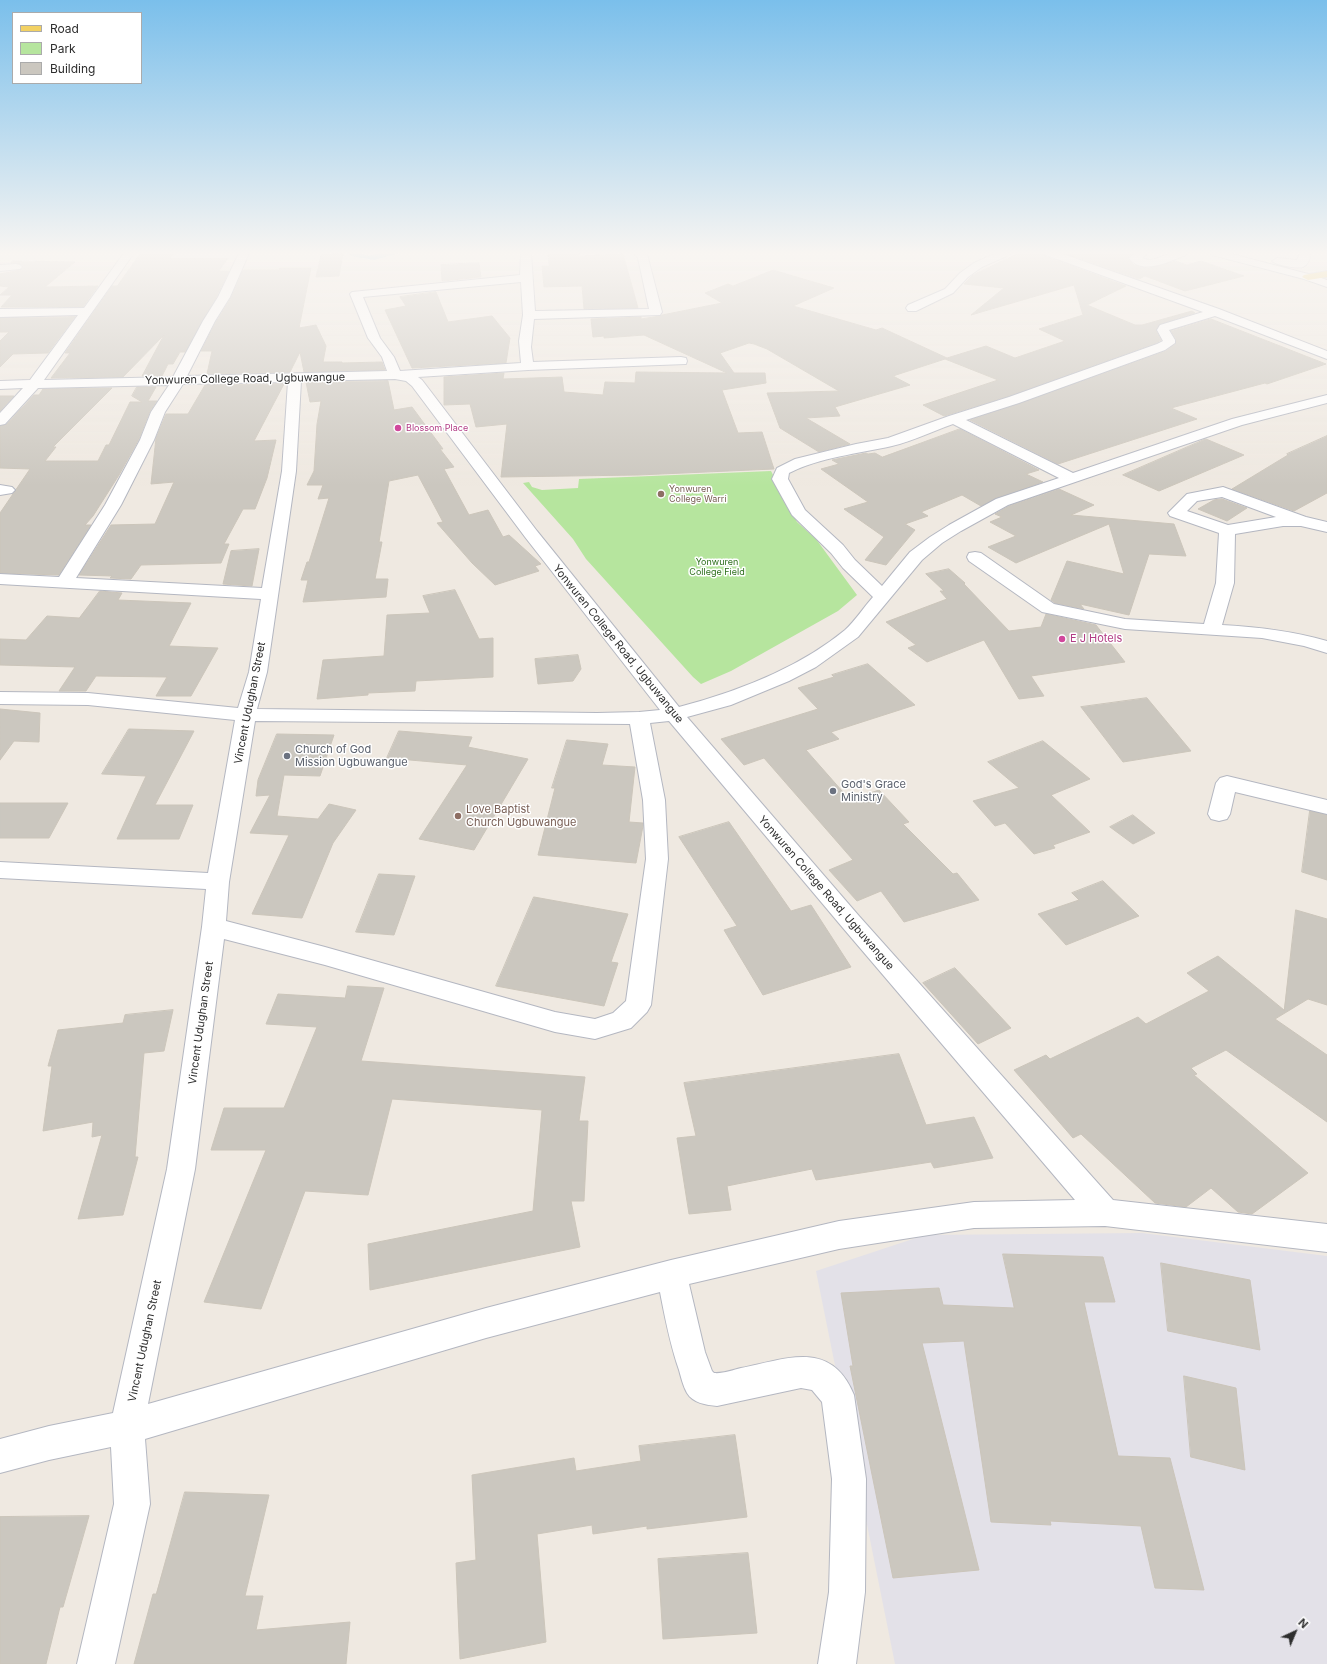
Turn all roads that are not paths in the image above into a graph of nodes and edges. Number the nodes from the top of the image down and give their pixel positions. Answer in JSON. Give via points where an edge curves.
{"nodes":[{"id":1,"x":74,"y":331,"type":"edge"},
{"id":2,"x":204,"y":331,"type":"edge"},
{"id":3,"x":371,"y":331,"type":"edge"},
{"id":4,"x":526,"y":331,"type":"edge"},
{"id":5,"x":1163,"y":331,"type":"edge"},
{"id":6,"x":1264,"y":331,"type":"edge"},
{"id":7,"x":1327,"y":355,"type":"edge"},
{"id":8,"x":680,"y":361,"type":"dead end"},
{"id":9,"x":528,"y":366,"type":"junction"},
{"id":10,"x":395,"y":375,"type":"junction"},
{"id":11,"x":295,"y":378,"type":"junction"},
{"id":12,"x":178,"y":380,"type":"junction"},
{"id":13,"x":35,"y":384,"type":"junction"},
{"id":14,"x":0,"y":385,"type":"edge"},
{"id":15,"x":1327,"y":399,"type":"edge"},
{"id":16,"x":954,"y":419,"type":"junction"},
{"id":17,"x":0,"y":421,"type":"edge"},
{"id":18,"x":1071,"y":478,"type":"junction"},
{"id":19,"x":1301,"y":521,"type":"junction"},
{"id":20,"x":1327,"y":527,"type":"edge"},
{"id":21,"x":1227,"y":530,"type":"junction"},
{"id":22,"x":975,"y":557,"type":"dead end"},
{"id":23,"x":0,"y":579,"type":"edge"},
{"id":24,"x":65,"y":582,"type":"junction"},
{"id":25,"x":269,"y":594,"type":"junction"},
{"id":26,"x":883,"y":597,"type":"junction"},
{"id":27,"x":1212,"y":629,"type":"junction"},
{"id":28,"x":1327,"y":647,"type":"edge"},
{"id":29,"x":0,"y":698,"type":"edge"},
{"id":30,"x":674,"y":714,"type":"junction"},
{"id":31,"x":246,"y":715,"type":"junction"},
{"id":32,"x":639,"y":718,"type":"junction"},
{"id":33,"x":1327,"y":807,"type":"edge"},
{"id":34,"x":1219,"y":814,"type":"dead end"},
{"id":35,"x":0,"y":870,"type":"edge"},
{"id":36,"x":218,"y":882,"type":"junction"},
{"id":37,"x":214,"y":927,"type":"junction"},
{"id":38,"x":1105,"y":1213,"type":"junction"},
{"id":39,"x":1327,"y":1238,"type":"edge"},
{"id":40,"x":671,"y":1274,"type":"junction"},
{"id":41,"x":127,"y":1427,"type":"junction"},
{"id":42,"x":0,"y":1456,"type":"edge"},
{"id":43,"x":96,"y":1664,"type":"edge"},
{"id":44,"x":837,"y":1664,"type":"edge"}],
"edges":[{"from":1,"to":13,"type":"street"},
{"from":2,"to":12,"type":"street"},
{"from":3,"to":10,"type":"street","via":[[388,357]]},
{"from":4,"to":9,"type":"street","via":[[524,355]]},
{"from":5,"to":16,"type":"street","via":[[1169,343],[1161,347]]},
{"from":6,"to":7,"type":"street"},
{"from":8,"to":9,"type":"street"},
{"from":9,"to":10,"type":"street"},
{"from":10,"to":11,"type":"street","name":"Yonwuren College Road, Ugbuwangue"},
{"from":10,"to":30,"type":"street","name":"Yonwuren College Road, Ugbuwangue","via":[[410,378],[417,383],[531,534]]},
{"from":11,"to":12,"type":"street","name":"Yonwuren College Road, Ugbuwangue"},
{"from":11,"to":25,"type":"street","name":"Vincent Udughan Street","via":[[289,471]]},
{"from":12,"to":13,"type":"street","name":"Yonwuren College Road, Ugbuwangue"},
{"from":12,"to":24,"type":"street","via":[[158,412],[148,440],[117,498]]},
{"from":13,"to":14,"type":"street","name":"Yonwuren College Road, Ugbuwangue"},
{"from":13,"to":17,"type":"street"},
{"from":15,"to":18,"type":"street","via":[[1237,422]]},
{"from":16,"to":18,"type":"street"},
{"from":16,"to":26,"type":"street","via":[[891,442],[800,462],[782,471],[780,479],[798,512]]},
{"from":18,"to":26,"type":"street","via":[[1002,502],[936,540],[916,556]]},
{"from":19,"to":20,"type":"street"},
{"from":19,"to":21,"type":"street"},
{"from":19,"to":21,"type":"street","via":[[1223,492],[1192,497],[1176,513]]},
{"from":21,"to":27,"type":"street","via":[[1225,583]]},
{"from":22,"to":27,"type":"street","via":[[1048,608],[1125,624]]},
{"from":23,"to":24,"type":"street"},
{"from":24,"to":25,"type":"street"},
{"from":25,"to":31,"type":"street","name":"Vincent Udughan Street","via":[[258,672]]},
{"from":26,"to":30,"type":"street","via":[[852,634],[809,663],[724,701]]},
{"from":27,"to":28,"type":"street","via":[[1262,633],[1306,640]]},
{"from":29,"to":31,"type":"street","via":[[88,699]]},
{"from":30,"to":32,"type":"street"},
{"from":30,"to":38,"type":"street","name":"Yonwuren College Road, Ugbuwangue","via":[[851,922]]},
{"from":31,"to":32,"type":"street"},
{"from":31,"to":36,"type":"street","name":"Vincent Udughan Street"},
{"from":32,"to":37,"type":"street","via":[[654,800],[657,859],[638,1005],[622,1021],[596,1029],[555,1022]]},
{"from":33,"to":34,"type":"street","via":[[1227,783]]},
{"from":35,"to":36,"type":"street"},
{"from":36,"to":37,"type":"street","name":"Vincent Udughan Street"},
{"from":37,"to":41,"type":"street","name":"Vincent Udughan Street","via":[[181,1169]]},
{"from":38,"to":39,"type":"street"},
{"from":38,"to":40,"type":"street","via":[[974,1214],[839,1235]]},
{"from":40,"to":41,"type":"street","via":[[486,1323]]},
{"from":40,"to":44,"type":"street","via":[[689,1352],[699,1382],[708,1389],[718,1390],[801,1372],[821,1375],[838,1395],[848,1480],[847,1592]]},
{"from":41,"to":42,"type":"street"},
{"from":41,"to":43,"type":"street","name":"Vincent Udughan Street","via":[[132,1504]]}]}
